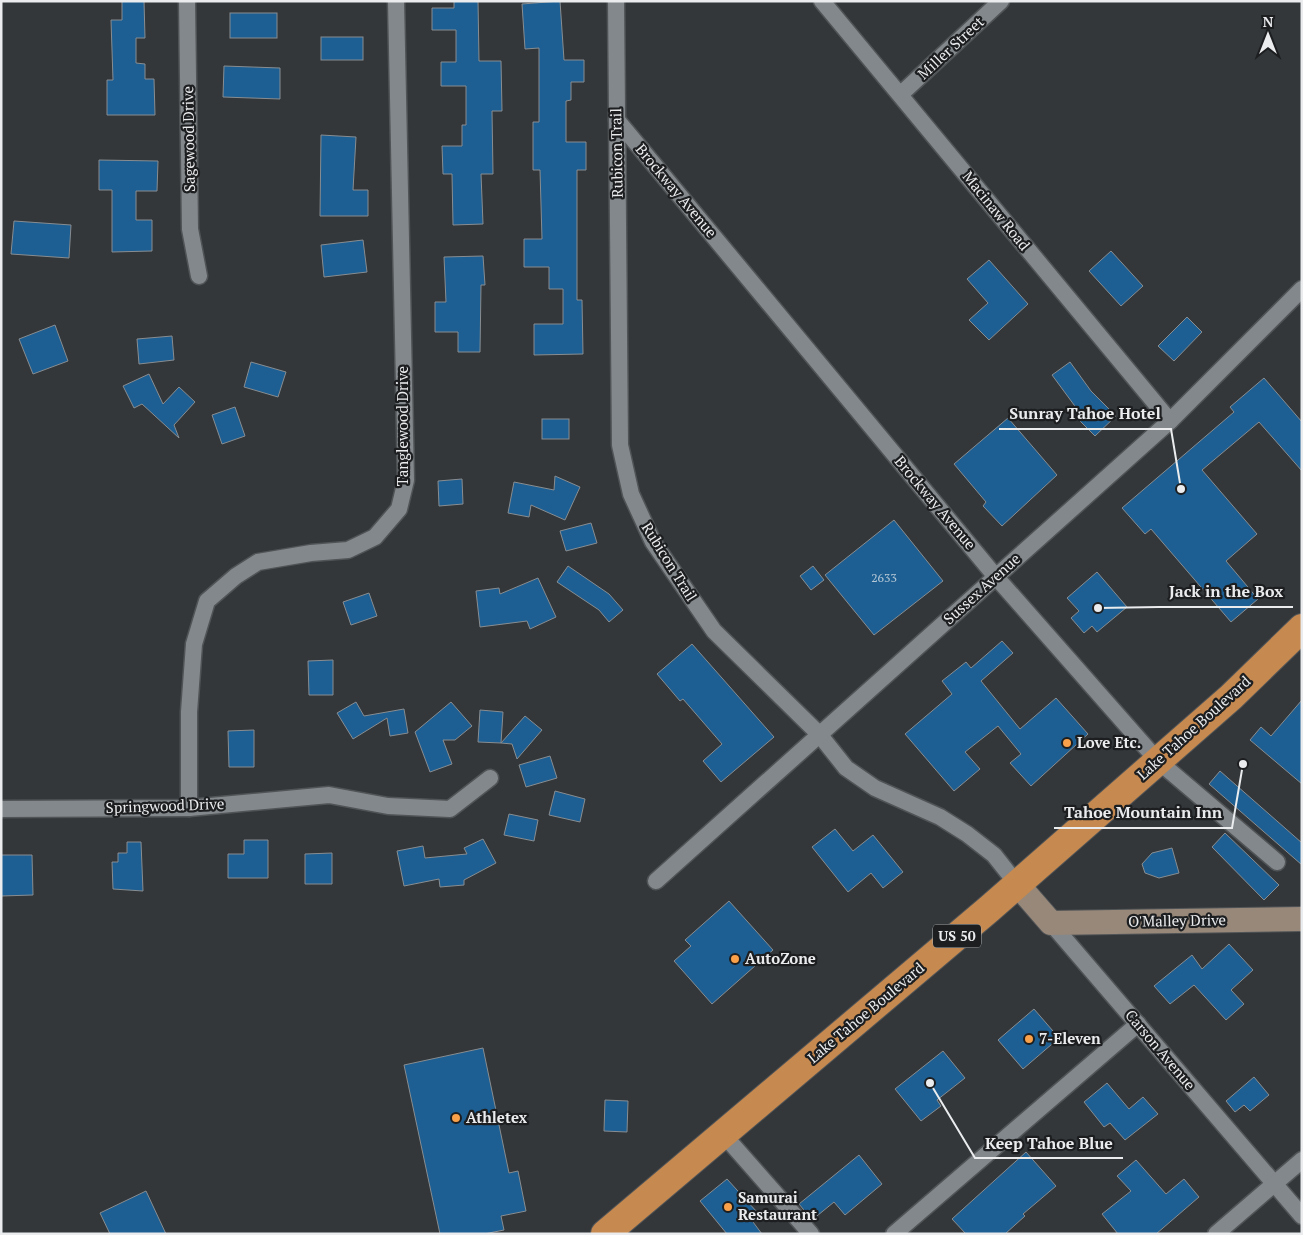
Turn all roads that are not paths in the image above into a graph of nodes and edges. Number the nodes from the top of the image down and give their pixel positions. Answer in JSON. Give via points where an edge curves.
{"nodes":[{"id":1,"x":187,"y":1,"type":"edge"},
{"id":2,"x":396,"y":1,"type":"edge"},
{"id":3,"x":616,"y":1,"type":"edge"},
{"id":4,"x":822,"y":1,"type":"edge"},
{"id":5,"x":1001,"y":1,"type":"edge"},
{"id":6,"x":901,"y":94,"type":"junction"},
{"id":7,"x":617,"y":120,"type":"junction"},
{"id":8,"x":199,"y":276,"type":"dead end"},
{"id":9,"x":1302,"y":289,"type":"edge"},
{"id":10,"x":1170,"y":421,"type":"junction"},
{"id":11,"x":996,"y":576,"type":"junction"},
{"id":12,"x":1302,"y":628,"type":"edge"},
{"id":13,"x":819,"y":734,"type":"junction"},
{"id":14,"x":1158,"y":761,"type":"junction"},
{"id":15,"x":490,"y":778,"type":"dead end"},
{"id":16,"x":189,"y":808,"type":"junction"},
{"id":17,"x":1,"y":809,"type":"edge"},
{"id":18,"x":1277,"y":862,"type":"dead end"},
{"id":19,"x":656,"y":881,"type":"dead end"},
{"id":20,"x":1017,"y":884,"type":"junction"},
{"id":21,"x":1302,"y":919,"type":"edge"},
{"id":22,"x":1051,"y":923,"type":"junction"},
{"id":23,"x":1138,"y":1024,"type":"junction"},
{"id":24,"x":723,"y":1134,"type":"junction"},
{"id":25,"x":1302,"y":1160,"type":"edge"},
{"id":26,"x":1274,"y":1184,"type":"junction"},
{"id":27,"x":1302,"y":1216,"type":"edge"},
{"id":28,"x":605,"y":1234,"type":"edge"},
{"id":29,"x":811,"y":1234,"type":"edge"},
{"id":30,"x":894,"y":1234,"type":"edge"},
{"id":31,"x":1216,"y":1234,"type":"edge"}],
"edges":[{"from":1,"to":8,"type":"street","name":"Sagewood Drive","via":[[190,229]]},
{"from":2,"to":16,"type":"street","name":"Tanglewood Drive","via":[[406,480],[399,509],[375,537],[348,550],[258,562],[236,576],[207,602],[194,644],[189,712]]},
{"from":3,"to":7,"type":"street","name":"Rubicon Trail"},
{"from":4,"to":6,"type":"street","name":"Macinaw Road"},
{"from":5,"to":6,"type":"street","name":"Miller Street"},
{"from":6,"to":10,"type":"street","name":"Macinaw Road"},
{"from":7,"to":11,"type":"street","name":"Brockway Avenue"},
{"from":7,"to":13,"type":"street","name":"Rubicon Trail","via":[[620,445],[631,494],[653,542],[714,632]]},
{"from":9,"to":10,"type":"street","name":"Sussex Avenue"},
{"from":10,"to":11,"type":"street","name":"Sussex Avenue"},
{"from":11,"to":13,"type":"street","name":"Sussex Avenue"},
{"from":11,"to":14,"type":"street","name":"Brockway Avenue"},
{"from":12,"to":14,"type":"highway","name":"Lake Tahoe Boulevard","number":"US 50"},
{"from":13,"to":19,"type":"street","name":"Sussex Avenue"},
{"from":13,"to":20,"type":"street","name":"Rubicon Trail","via":[[846,768],[875,788],[940,817],[967,834],[994,856]]},
{"from":14,"to":18,"type":"street","name":"Brockway Avenue"},
{"from":14,"to":20,"type":"highway","name":"Lake Tahoe Boulevard","number":"US 50"},
{"from":15,"to":16,"type":"street","name":"Springwood Drive","via":[[450,809],[388,806],[329,795]]},
{"from":16,"to":17,"type":"street","name":"Springwood Drive"},
{"from":20,"to":22,"type":"street","name":"Carson Avenue"},
{"from":20,"to":24,"type":"highway","name":"Lake Tahoe Boulevard","number":"US 50"},
{"from":21,"to":22,"type":"street","name":"O'Malley Drive"},
{"from":22,"to":23,"type":"street","name":"Carson Avenue"},
{"from":23,"to":26,"type":"street","name":"Carson Avenue"},
{"from":23,"to":30,"type":"street"},
{"from":24,"to":28,"type":"highway","name":"Lake Tahoe Boulevard","number":"US 50"},
{"from":24,"to":29,"type":"street"},
{"from":25,"to":26,"type":"street"},
{"from":26,"to":27,"type":"street","name":"Carson Avenue"},
{"from":26,"to":31,"type":"street"}]}
